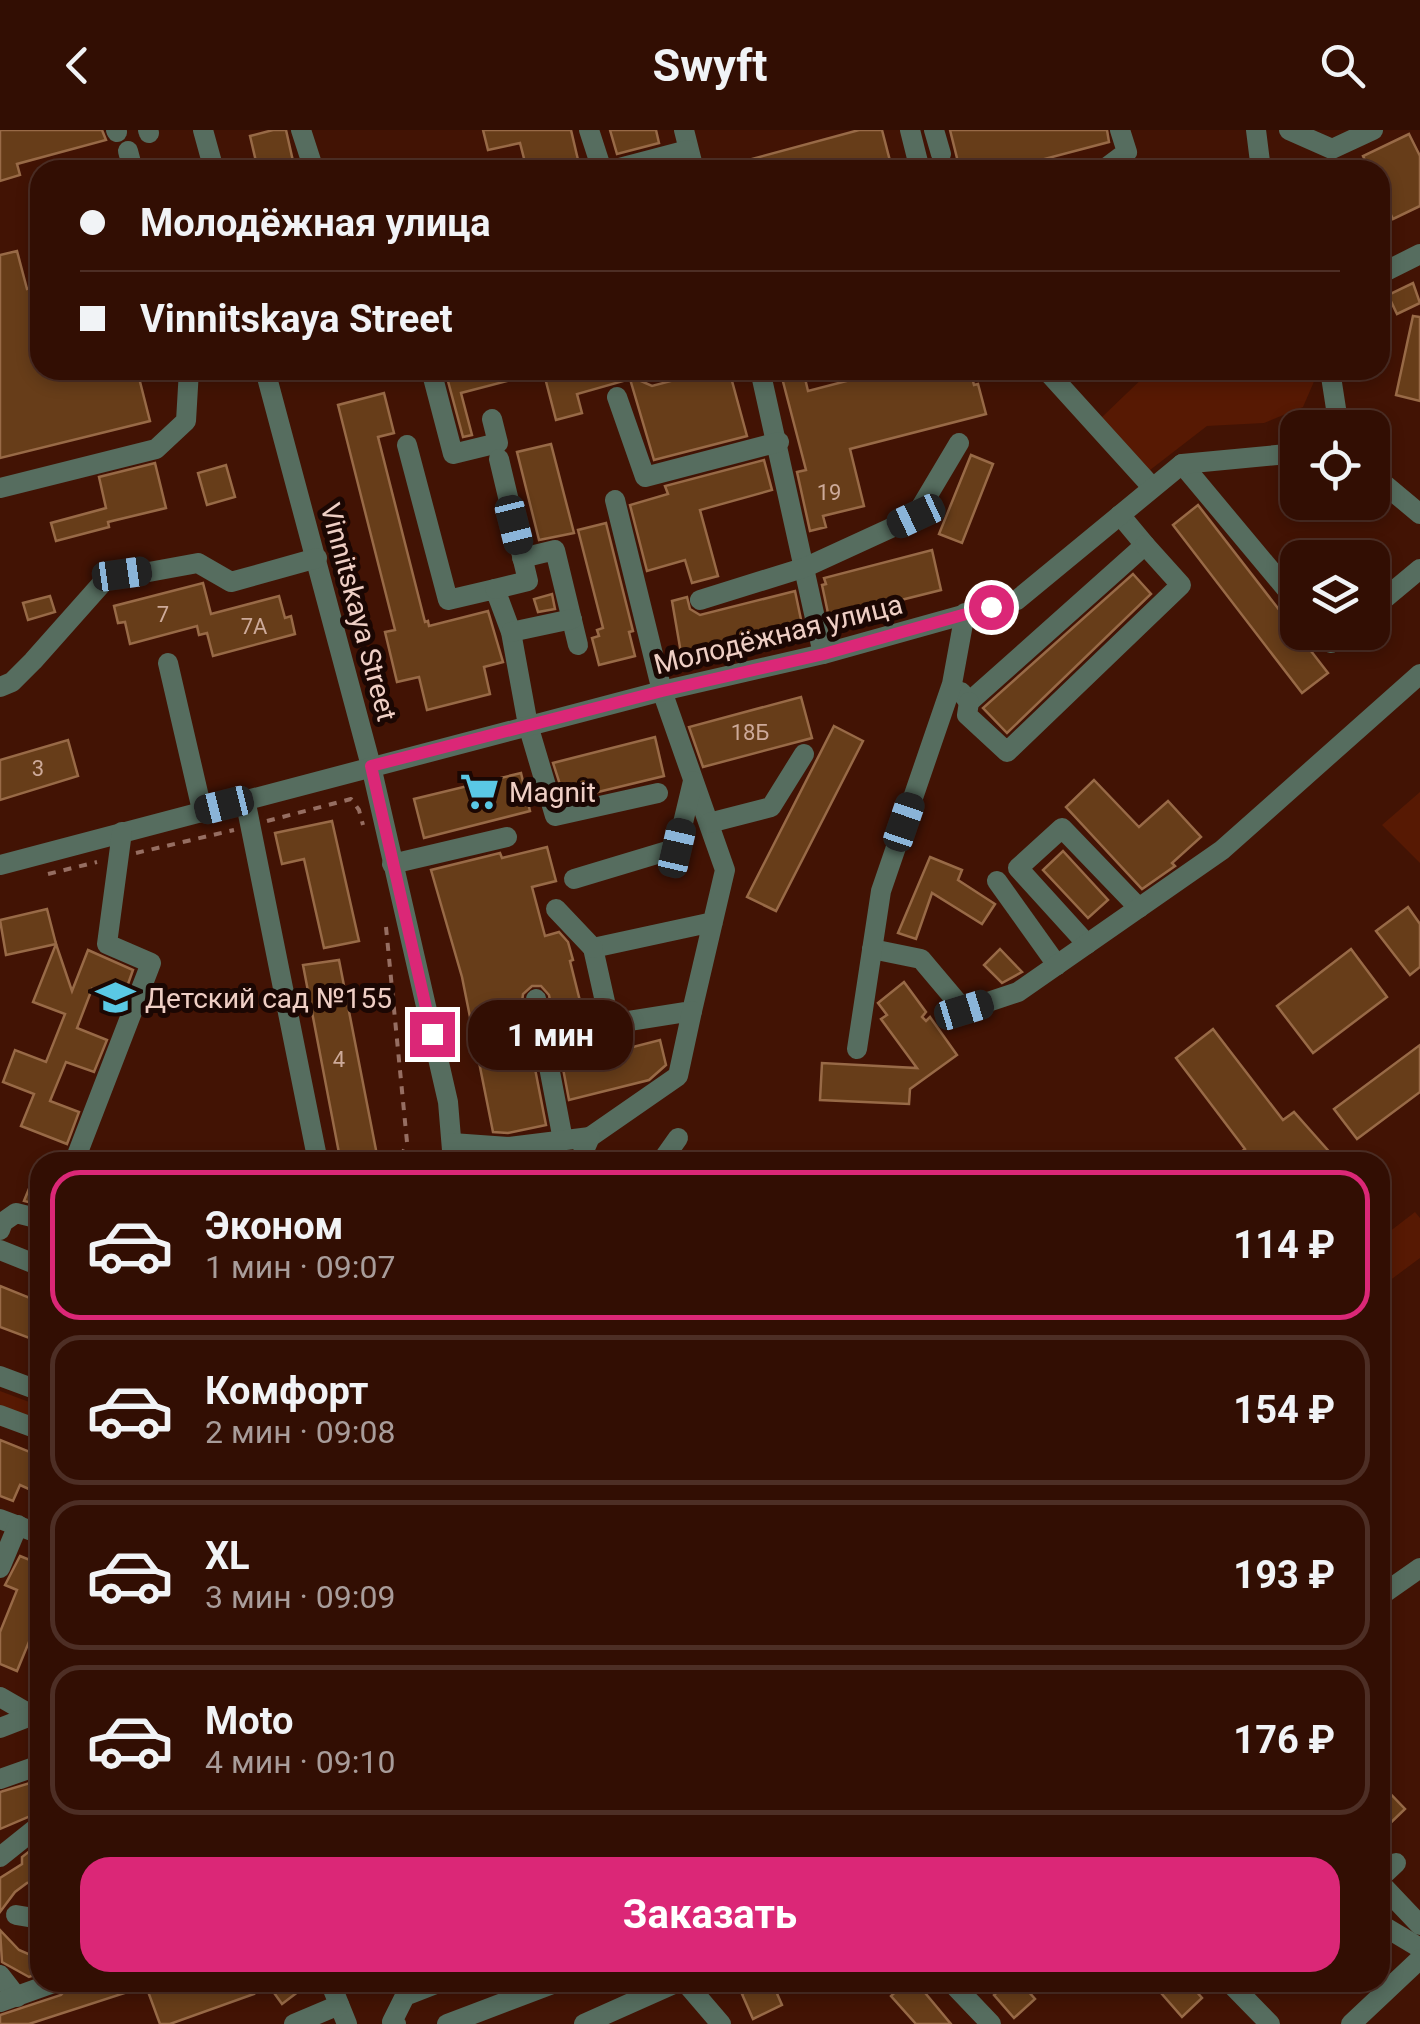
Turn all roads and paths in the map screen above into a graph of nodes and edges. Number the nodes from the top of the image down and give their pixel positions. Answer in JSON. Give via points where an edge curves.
{"nodes":[{"id":1,"x":203,"y":130,"type":"edge"},
{"id":2,"x":301,"y":130,"type":"edge"},
{"id":3,"x":589,"y":130,"type":"edge"},
{"id":4,"x":910,"y":130,"type":"edge"},
{"id":5,"x":934,"y":130,"type":"edge"},
{"id":6,"x":1120,"y":130,"type":"edge"},
{"id":7,"x":1256,"y":130,"type":"edge"},
{"id":8,"x":1289,"y":130,"type":"edge"},
{"id":9,"x":1373,"y":130,"type":"edge"},
{"id":10,"x":689,"y":150,"type":"edge"},
{"id":11,"x":941,"y":154,"type":"dead end"},
{"id":12,"x":211,"y":160,"type":"edge"},
{"id":13,"x":311,"y":160,"type":"edge"},
{"id":14,"x":599,"y":160,"type":"edge"},
{"id":15,"x":650,"y":160,"type":"edge"},
{"id":16,"x":918,"y":160,"type":"edge"},
{"id":17,"x":1116,"y":160,"type":"edge"},
{"id":18,"x":1260,"y":160,"type":"edge"},
{"id":19,"x":1420,"y":254,"type":"edge"},
{"id":20,"x":1390,"y":269,"type":"edge"},
{"id":21,"x":188,"y":380,"type":"edge"},
{"id":22,"x":268,"y":380,"type":"edge"},
{"id":23,"x":434,"y":380,"type":"edge"},
{"id":24,"x":762,"y":380,"type":"edge"},
{"id":25,"x":1055,"y":380,"type":"edge"},
{"id":26,"x":1332,"y":380,"type":"edge"},
{"id":27,"x":618,"y":397,"type":"dead end"},
{"id":28,"x":1336,"y":410,"type":"edge"},
{"id":29,"x":492,"y":419,"type":"dead end"},
{"id":30,"x":778,"y":442,"type":"junction"},
{"id":31,"x":959,"y":443,"type":"dead end"},
{"id":32,"x":408,"y":445,"type":"dead end"},
{"id":33,"x":1280,"y":454,"type":"edge"},
{"id":34,"x":499,"y":459,"type":"dead end"},
{"id":35,"x":1182,"y":464,"type":"junction"},
{"id":36,"x":0,"y":488,"type":"edge"},
{"id":37,"x":1152,"y":488,"type":"junction"},
{"id":38,"x":1390,"y":489,"type":"edge"},
{"id":39,"x":615,"y":500,"type":"dead end"},
{"id":40,"x":1420,"y":514,"type":"edge"},
{"id":41,"x":1120,"y":515,"type":"junction"},
{"id":42,"x":1144,"y":545,"type":"junction"},
{"id":43,"x":317,"y":558,"type":"junction"},
{"id":44,"x":522,"y":558,"type":"junction"},
{"id":45,"x":806,"y":568,"type":"junction"},
{"id":46,"x":1420,"y":569,"type":"edge"},
{"id":47,"x":1280,"y":581,"type":"edge"},
{"id":48,"x":495,"y":589,"type":"junction"},
{"id":49,"x":1390,"y":594,"type":"edge"},
{"id":50,"x":700,"y":600,"type":"dead end"},
{"id":51,"x":965,"y":613,"type":"junction"},
{"id":52,"x":572,"y":619,"type":"junction"},
{"id":53,"x":511,"y":632,"type":"junction"},
{"id":54,"x":578,"y":646,"type":"dead end"},
{"id":55,"x":824,"y":654,"type":"junction"},
{"id":56,"x":168,"y":663,"type":"dead end"},
{"id":57,"x":1420,"y":674,"type":"edge"},
{"id":58,"x":952,"y":684,"type":"junction"},
{"id":59,"x":0,"y":688,"type":"edge"},
{"id":60,"x":662,"y":691,"type":"junction"},
{"id":61,"x":970,"y":702,"type":"junction"},
{"id":62,"x":528,"y":725,"type":"junction"},
{"id":63,"x":804,"y":754,"type":"dead end"},
{"id":64,"x":371,"y":766,"type":"junction"},
{"id":65,"x":693,"y":779,"type":"junction"},
{"id":66,"x":658,"y":793,"type":"dead end"},
{"id":67,"x":245,"y":799,"type":"junction"},
{"id":68,"x":202,"y":810,"type":"junction"},
{"id":69,"x":709,"y":823,"type":"junction"},
{"id":70,"x":122,"y":832,"type":"junction"},
{"id":71,"x":507,"y":837,"type":"dead end"},
{"id":72,"x":392,"y":864,"type":"junction"},
{"id":73,"x":0,"y":865,"type":"edge"},
{"id":74,"x":574,"y":879,"type":"dead end"},
{"id":75,"x":997,"y":881,"type":"dead end"},
{"id":76,"x":1139,"y":908,"type":"junction"},
{"id":77,"x":556,"y":909,"type":"dead end"},
{"id":78,"x":713,"y":922,"type":"junction"},
{"id":79,"x":1088,"y":944,"type":"junction"},
{"id":80,"x":593,"y":948,"type":"junction"},
{"id":81,"x":872,"y":949,"type":"junction"},
{"id":82,"x":1057,"y":965,"type":"junction"},
{"id":83,"x":536,"y":999,"type":"dead end"},
{"id":84,"x":692,"y":1010,"type":"junction"},
{"id":85,"x":857,"y":1049,"type":"dead end"},
{"id":86,"x":590,"y":1138,"type":"junction"},
{"id":87,"x":678,"y":1138,"type":"dead end"},
{"id":88,"x":564,"y":1140,"type":"junction"},
{"id":89,"x":407,"y":1142,"type":"dead end"},
{"id":90,"x":78,"y":1152,"type":"edge"},
{"id":91,"x":316,"y":1152,"type":"edge"},
{"id":92,"x":404,"y":1152,"type":"edge"},
{"id":93,"x":452,"y":1152,"type":"edge"},
{"id":94,"x":461,"y":1152,"type":"edge"},
{"id":95,"x":584,"y":1152,"type":"edge"},
{"id":96,"x":668,"y":1152,"type":"edge"},
{"id":97,"x":30,"y":1216,"type":"edge"},
{"id":98,"x":0,"y":1230,"type":"edge"},
{"id":99,"x":0,"y":1250,"type":"edge"},
{"id":100,"x":30,"y":1262,"type":"edge"},
{"id":101,"x":0,"y":1376,"type":"edge"},
{"id":102,"x":30,"y":1387,"type":"edge"},
{"id":103,"x":0,"y":1415,"type":"edge"},
{"id":104,"x":30,"y":1426,"type":"edge"},
{"id":105,"x":9,"y":1522,"type":"edge"},
{"id":106,"x":0,"y":1568,"type":"edge"},
{"id":107,"x":1420,"y":1569,"type":"edge"},
{"id":108,"x":1390,"y":1589,"type":"edge"},
{"id":109,"x":0,"y":1697,"type":"edge"},
{"id":110,"x":30,"y":1714,"type":"edge"},
{"id":111,"x":30,"y":1720,"type":"edge"},
{"id":112,"x":0,"y":1728,"type":"edge"},
{"id":113,"x":30,"y":1768,"type":"edge"},
{"id":114,"x":0,"y":1779,"type":"edge"},
{"id":115,"x":30,"y":1833,"type":"edge"},
{"id":116,"x":0,"y":1858,"type":"edge"},
{"id":117,"x":1390,"y":1882,"type":"edge"},
{"id":118,"x":16,"y":1915,"type":"dead end"},
{"id":119,"x":30,"y":1917,"type":"edge"},
{"id":120,"x":1420,"y":1926,"type":"edge"},
{"id":121,"x":1390,"y":1930,"type":"edge"},
{"id":122,"x":1420,"y":1948,"type":"edge"},
{"id":123,"x":1420,"y":1959,"type":"edge"},
{"id":124,"x":0,"y":1975,"type":"edge"},
{"id":125,"x":1390,"y":1987,"type":"edge"},
{"id":126,"x":416,"y":1992,"type":"edge"},
{"id":127,"x":532,"y":1992,"type":"edge"},
{"id":128,"x":659,"y":1992,"type":"edge"},
{"id":129,"x":692,"y":1992,"type":"edge"},
{"id":130,"x":961,"y":1992,"type":"edge"},
{"id":131,"x":1240,"y":1992,"type":"edge"},
{"id":132,"x":1385,"y":1992,"type":"edge"},
{"id":133,"x":8,"y":2000,"type":"edge"},
{"id":134,"x":343,"y":2015,"type":"edge"},
{"id":135,"x":294,"y":2024,"type":"edge"},
{"id":136,"x":396,"y":2024,"type":"edge"},
{"id":137,"x":447,"y":2024,"type":"edge"},
{"id":138,"x":584,"y":2024,"type":"edge"},
{"id":139,"x":722,"y":2024,"type":"edge"},
{"id":140,"x":991,"y":2024,"type":"edge"},
{"id":141,"x":1270,"y":2024,"type":"edge"},
{"id":142,"x":1351,"y":2024,"type":"edge"}],
"edges":[{"from":1,"to":12,"type":"street"},
{"from":2,"to":13,"type":"street"},
{"from":3,"to":14,"type":"street"},
{"from":4,"to":16,"type":"street"},
{"from":5,"to":11,"type":"street"},
{"from":6,"to":17,"type":"street","via":[[1127,152]]},
{"from":7,"to":18,"type":"street"},
{"from":8,"to":9,"type":"street","via":[[1332,149]]},
{"from":10,"to":15,"type":"street"},
{"from":19,"to":20,"type":"street"},
{"from":21,"to":36,"type":"street","via":[[186,421],[156,449]]},
{"from":22,"to":43,"type":"street","name":"Vinnitskaya Street"},
{"from":23,"to":29,"type":"street","via":[[454,454],[498,443]]},
{"from":24,"to":30,"type":"street"},
{"from":25,"to":37,"type":"street"},
{"from":26,"to":28,"type":"street"},
{"from":27,"to":30,"type":"street","via":[[645,478]]},
{"from":30,"to":45,"type":"street"},
{"from":31,"to":45,"type":"street","via":[[916,516]]},
{"from":32,"to":48,"type":"street","via":[[448,600]]},
{"from":33,"to":35,"type":"street"},
{"from":34,"to":44,"type":"street"},
{"from":35,"to":37,"type":"street","name":"Молодёжная улица"},
{"from":35,"to":47,"type":"street"},
{"from":37,"to":41,"type":"street","name":"Молодёжная улица"},
{"from":38,"to":40,"type":"street"},
{"from":39,"to":60,"type":"street"},
{"from":41,"to":42,"type":"street"},
{"from":41,"to":51,"type":"street","name":"Молодёжная улица","via":[[1016,600]]},
{"from":42,"to":61,"type":"street"},
{"from":42,"to":61,"type":"street","via":[[1182,585],[1007,752],[967,715]]},
{"from":43,"to":59,"type":"street","via":[[231,582],[198,563],[106,580]]},
{"from":43,"to":64,"type":"street","name":"Vinnitskaya Street"},
{"from":44,"to":48,"type":"street","via":[[528,581]]},
{"from":44,"to":52,"type":"street","via":[[555,550]]},
{"from":45,"to":50,"type":"street"},
{"from":45,"to":55,"type":"street"},
{"from":46,"to":49,"type":"street"},
{"from":48,"to":53,"type":"street"},
{"from":51,"to":55,"type":"street","name":"Молодёжная улица"},
{"from":51,"to":58,"type":"street"},
{"from":52,"to":53,"type":"street"},
{"from":52,"to":54,"type":"street"},
{"from":53,"to":62,"type":"street"},
{"from":55,"to":60,"type":"street","name":"Молодёжная улица"},
{"from":56,"to":68,"type":"street"},
{"from":57,"to":76,"type":"street","via":[[1222,850]]},
{"from":58,"to":61,"type":"street"},
{"from":58,"to":81,"type":"street","via":[[881,891]]},
{"from":60,"to":62,"type":"street","name":"Молодёжная улица"},
{"from":60,"to":65,"type":"street"},
{"from":62,"to":64,"type":"street","name":"Молодёжная улица"},
{"from":62,"to":66,"type":"street","via":[[554,816]]},
{"from":63,"to":69,"type":"street","via":[[772,807]]},
{"from":64,"to":67,"type":"street","name":"Молодёжная улица"},
{"from":64,"to":72,"type":"street","name":"Vinnitskaya Street"},
{"from":65,"to":69,"type":"street"},
{"from":65,"to":74,"type":"street","via":[[677,848]]},
{"from":67,"to":68,"type":"street","name":"Молодёжная улица"},
{"from":67,"to":91,"type":"street"},
{"from":68,"to":70,"type":"street","name":"Молодёжная улица"},
{"from":69,"to":78,"type":"street","via":[[725,870]]},
{"from":70,"to":73,"type":"street","name":"Молодёжная улица"},
{"from":70,"to":90,"type":"street","via":[[107,944],[150,963]]},
{"from":71,"to":72,"type":"street"},
{"from":72,"to":93,"type":"street","name":"Vinnitskaya Street","via":[[448,1102]]},
{"from":75,"to":82,"type":"street"},
{"from":76,"to":79,"type":"street"},
{"from":76,"to":79,"type":"street","via":[[1062,828],[1018,868]]},
{"from":77,"to":80,"type":"street"},
{"from":78,"to":80,"type":"street"},
{"from":78,"to":84,"type":"street"},
{"from":79,"to":82,"type":"street"},
{"from":80,"to":84,"type":"street","via":[[610,1024]]},
{"from":81,"to":82,"type":"street","via":[[921,959],[964,1010],[1018,992]]},
{"from":81,"to":85,"type":"street"},
{"from":83,"to":88,"type":"street"},
{"from":84,"to":86,"type":"street","via":[[678,1076]]},
{"from":86,"to":88,"type":"street"},
{"from":86,"to":95,"type":"street"},
{"from":87,"to":96,"type":"street"},
{"from":88,"to":94,"type":"street"},
{"from":89,"to":92,"type":"path"},
{"from":97,"to":98,"type":"street","via":[[16,1213]]},
{"from":99,"to":100,"type":"street"},
{"from":101,"to":102,"type":"street"},
{"from":103,"to":104,"type":"street"},
{"from":105,"to":106,"type":"street"},
{"from":107,"to":108,"type":"street"},
{"from":109,"to":110,"type":"street"},
{"from":111,"to":112,"type":"street"},
{"from":113,"to":114,"type":"street"},
{"from":115,"to":116,"type":"street"},
{"from":117,"to":120,"type":"street"},
{"from":118,"to":119,"type":"street"},
{"from":121,"to":122,"type":"street"},
{"from":123,"to":125,"type":"street"},
{"from":124,"to":133,"type":"street"},
{"from":126,"to":136,"type":"street","via":[[406,1996]]},
{"from":127,"to":137,"type":"street"},
{"from":128,"to":138,"type":"street"},
{"from":129,"to":139,"type":"street"},
{"from":130,"to":140,"type":"street"},
{"from":131,"to":141,"type":"street"},
{"from":132,"to":142,"type":"street"},
{"from":134,"to":135,"type":"street"}]}
